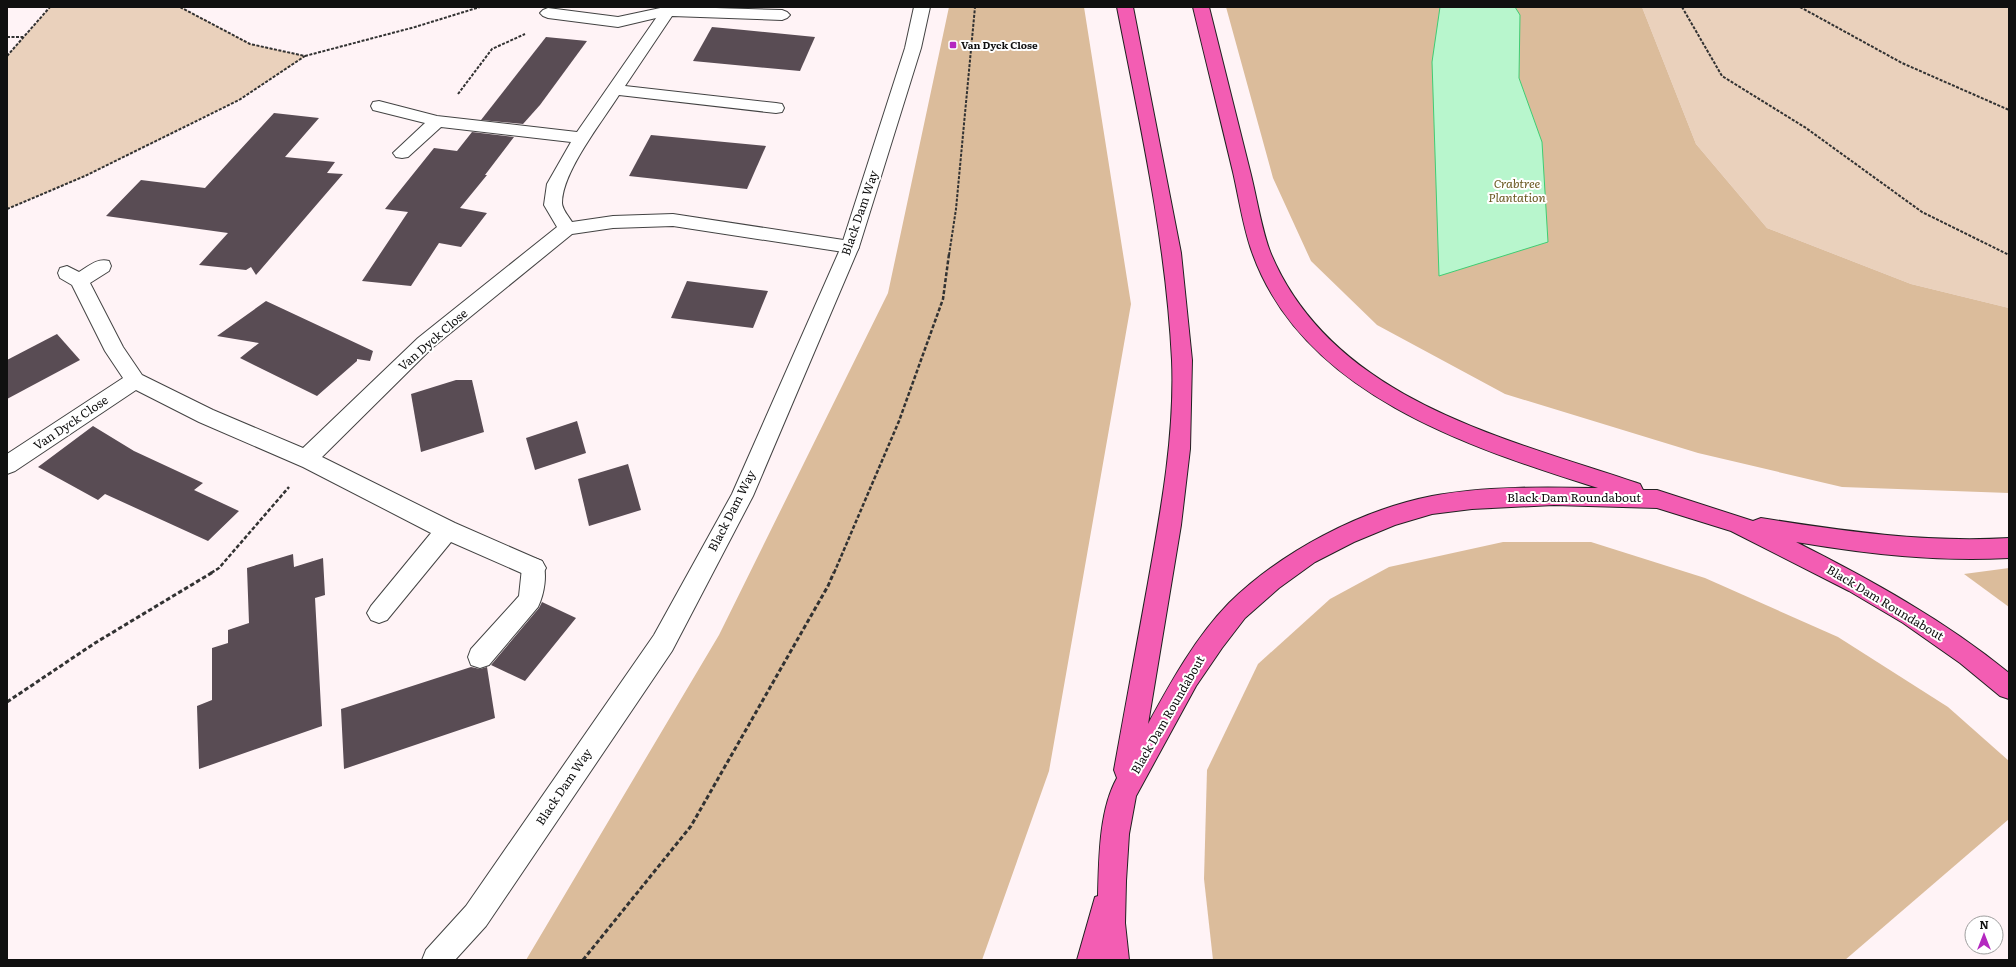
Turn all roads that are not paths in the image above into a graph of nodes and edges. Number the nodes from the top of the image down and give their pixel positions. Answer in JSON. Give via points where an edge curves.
{"nodes":[{"id":1,"x":922,"y":7,"type":"edge"},
{"id":2,"x":1125,"y":7,"type":"edge"},
{"id":3,"x":1201,"y":7,"type":"edge"},
{"id":4,"x":668,"y":11,"type":"junction"},
{"id":5,"x":548,"y":13,"type":"dead end"},
{"id":6,"x":782,"y":16,"type":"dead end"},
{"id":7,"x":615,"y":90,"type":"junction"},
{"id":8,"x":379,"y":106,"type":"dead end"},
{"id":9,"x":776,"y":108,"type":"dead end"},
{"id":10,"x":437,"y":121,"type":"junction"},
{"id":11,"x":582,"y":138,"type":"junction"},
{"id":12,"x":402,"y":153,"type":"dead end"},
{"id":13,"x":567,"y":229,"type":"junction"},
{"id":14,"x":850,"y":247,"type":"junction"},
{"id":15,"x":102,"y":266,"type":"dead end"},
{"id":16,"x":135,"y":380,"type":"junction"},
{"id":17,"x":309,"y":460,"type":"junction"},
{"id":18,"x":7,"y":465,"type":"edge"},
{"id":19,"x":1657,"y":499,"type":"junction"},
{"id":20,"x":1738,"y":524,"type":"junction"},
{"id":21,"x":447,"y":530,"type":"junction"},
{"id":22,"x":2009,"y":548,"type":"edge"},
{"id":23,"x":379,"y":613,"type":"dead end"},
{"id":24,"x":480,"y":657,"type":"dead end"},
{"id":25,"x":2009,"y":688,"type":"edge"},
{"id":26,"x":1123,"y":793,"type":"junction"},
{"id":27,"x":1112,"y":881,"type":"junction"},
{"id":28,"x":436,"y":960,"type":"edge"},
{"id":29,"x":1091,"y":960,"type":"edge"},
{"id":30,"x":1115,"y":960,"type":"edge"}],
"edges":[{"from":1,"to":14,"type":"street","name":"Black Dam Way","via":[[913,48]]},
{"from":2,"to":26,"type":"highway","via":[[1172,253],[1181,354],[1182,398],[1170,525]]},
{"from":3,"to":19,"type":"highway","via":[[1261,252],[1273,278],[1305,326],[1356,373],[1418,410],[1508,450]]},
{"from":4,"to":5,"type":"street","via":[[618,22]]},
{"from":4,"to":6,"type":"street"},
{"from":4,"to":7,"type":"street"},
{"from":7,"to":9,"type":"street"},
{"from":7,"to":11,"type":"street"},
{"from":8,"to":10,"type":"street"},
{"from":10,"to":11,"type":"street"},
{"from":10,"to":12,"type":"street"},
{"from":11,"to":13,"type":"street","via":[[556,184],[553,205]]},
{"from":13,"to":14,"type":"street","via":[[613,222],[673,220]]},
{"from":13,"to":17,"type":"street","name":"Van Dyck Close","via":[[425,343]]},
{"from":14,"to":28,"type":"street","name":"Black Dam Way","via":[[742,496],[663,642],[476,916]]},
{"from":15,"to":16,"type":"street","via":[[73,277],[115,351]]},
{"from":16,"to":17,"type":"street","via":[[206,416]]},
{"from":16,"to":18,"type":"street","name":"Van Dyck Close"},
{"from":17,"to":21,"type":"street"},
{"from":19,"to":20,"type":"highway","name":"Black Dam Roundabout"},
{"from":19,"to":26,"type":"highway","name":"Black Dam Roundabout","via":[[1554,496],[1472,500],[1432,505],[1390,517],[1307,555],[1271,580],[1237,611],[1213,640],[1187,678]]},
{"from":20,"to":22,"type":"highway","via":[[1900,548]]},
{"from":20,"to":25,"type":"highway","name":"Black Dam Roundabout","via":[[1825,567],[1911,616],[1969,655]]},
{"from":21,"to":23,"type":"street"},
{"from":21,"to":24,"type":"street","via":[[534,568],[530,600]]},
{"from":26,"to":27,"type":"highway","name":"Black Dam Roundabout","via":[[1115,834]]},
{"from":27,"to":29,"type":"highway"},
{"from":27,"to":30,"type":"highway","name":"Black Dam Roundabout","via":[[1111,923]]}]}
